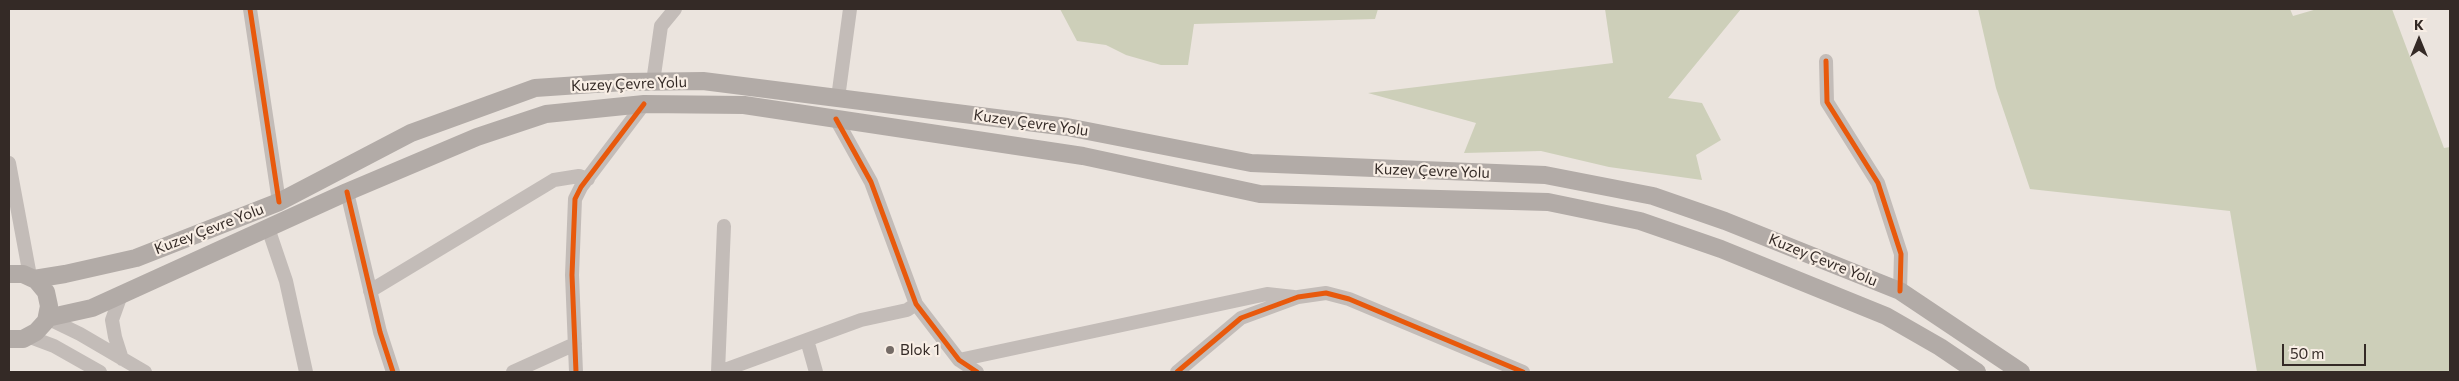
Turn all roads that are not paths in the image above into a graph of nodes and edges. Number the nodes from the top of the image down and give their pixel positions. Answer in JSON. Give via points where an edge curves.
{"nodes":[{"id":1,"x":250,"y":9,"type":"edge"},
{"id":2,"x":675,"y":9,"type":"edge"},
{"id":3,"x":850,"y":9,"type":"edge"},
{"id":4,"x":1826,"y":61,"type":"dead end"},
{"id":5,"x":653,"y":82,"type":"junction"},
{"id":6,"x":838,"y":98,"type":"junction"},
{"id":7,"x":644,"y":104,"type":"junction"},
{"id":8,"x":836,"y":119,"type":"junction"},
{"id":9,"x":9,"y":163,"type":"edge"},
{"id":10,"x":588,"y":179,"type":"junction"},
{"id":11,"x":347,"y":192,"type":"junction"},
{"id":12,"x":279,"y":202,"type":"junction"},
{"id":13,"x":724,"y":226,"type":"dead end"},
{"id":14,"x":268,"y":228,"type":"junction"},
{"id":15,"x":9,"y":274,"type":"edge"},
{"id":16,"x":32,"y":277,"type":"junction"},
{"id":17,"x":370,"y":291,"type":"junction"},
{"id":18,"x":1900,"y":292,"type":"junction"},
{"id":19,"x":120,"y":295,"type":"junction"},
{"id":20,"x":1298,"y":297,"type":"junction"},
{"id":21,"x":916,"y":304,"type":"junction"},
{"id":22,"x":47,"y":318,"type":"junction"},
{"id":23,"x":30,"y":336,"type":"junction"},
{"id":24,"x":9,"y":339,"type":"edge"},
{"id":25,"x":807,"y":340,"type":"junction"},
{"id":26,"x":575,"y":344,"type":"junction"},
{"id":27,"x":122,"y":359,"type":"junction"},
{"id":28,"x":959,"y":360,"type":"junction"},
{"id":29,"x":100,"y":372,"type":"edge"},
{"id":30,"x":145,"y":372,"type":"edge"},
{"id":31,"x":306,"y":372,"type":"edge"},
{"id":32,"x":393,"y":372,"type":"edge"},
{"id":33,"x":513,"y":372,"type":"edge"},
{"id":34,"x":576,"y":372,"type":"edge"},
{"id":35,"x":718,"y":372,"type":"edge"},
{"id":36,"x":816,"y":372,"type":"edge"},
{"id":37,"x":977,"y":372,"type":"edge"},
{"id":38,"x":1178,"y":372,"type":"edge"},
{"id":39,"x":1523,"y":372,"type":"edge"},
{"id":40,"x":1977,"y":372,"type":"edge"},
{"id":41,"x":2021,"y":372,"type":"edge"}],
"edges":[{"from":1,"to":12,"type":"street"},
{"from":2,"to":5,"type":"street","via":[[661,26]]},
{"from":3,"to":6,"type":"street"},
{"from":4,"to":18,"type":"street","via":[[1827,102],[1878,183],[1901,254]]},
{"from":5,"to":6,"type":"main road","name":"Kuzey Çevre Yolu","via":[[703,81]]},
{"from":5,"to":12,"type":"main road","name":"Kuzey Çevre Yolu","via":[[535,88],[411,133]]},
{"from":6,"to":18,"type":"main road","name":"Kuzey Çevre Yolu","via":[[1067,127],[1251,163],[1545,175],[1653,196]]},
{"from":7,"to":8,"type":"main road","name":"Kuzey Çevre Yolu","via":[[744,105]]},
{"from":7,"to":10,"type":"street"},
{"from":7,"to":11,"type":"main road","name":"Kuzey Çevre Yolu","via":[[546,114],[477,137]]},
{"from":8,"to":21,"type":"street","via":[[871,182]]},
{"from":8,"to":40,"type":"main road","name":"Kuzey Çevre Yolu","via":[[1083,156],[1260,194],[1548,202],[1640,221],[1721,249],[1886,316]]},
{"from":9,"to":16,"type":"street"},
{"from":10,"to":17,"type":"street","via":[[579,176],[554,180]]},
{"from":10,"to":26,"type":"street","via":[[575,199],[572,275]]},
{"from":11,"to":14,"type":"main road","name":"Kuzey Çevre Yolu"},
{"from":11,"to":17,"type":"street"},
{"from":12,"to":16,"type":"main road","name":"Kuzey Çevre Yolu","via":[[136,258],[65,274]]},
{"from":13,"to":35,"type":"street"},
{"from":14,"to":19,"type":"main road","name":"Kuzey Çevre Yolu"},
{"from":14,"to":31,"type":"street","via":[[286,281]]},
{"from":15,"to":16,"type":"main road","name":"Kuzey Çevre Yolu"},
{"from":16,"to":22,"type":"main road","via":[[42,286],[48,299]]},
{"from":17,"to":32,"type":"street"},
{"from":18,"to":41,"type":"main road","name":"Kuzey Çevre Yolu"},
{"from":19,"to":22,"type":"main road","name":"Kuzey Çevre Yolu","via":[[92,308]]},
{"from":19,"to":27,"type":"street","via":[[112,320]]},
{"from":20,"to":28,"type":"street","via":[[1268,294]]},
{"from":20,"to":38,"type":"street","via":[[1242,318]]},
{"from":20,"to":39,"type":"street","via":[[1326,293],[1350,299]]},
{"from":21,"to":25,"type":"street","via":[[907,310],[862,320]]},
{"from":21,"to":28,"type":"street"},
{"from":22,"to":23,"type":"main road","via":[[42,327]]},
{"from":22,"to":27,"type":"street"},
{"from":23,"to":24,"type":"main road"},
{"from":23,"to":29,"type":"street"},
{"from":25,"to":35,"type":"street"},
{"from":25,"to":36,"type":"street"},
{"from":26,"to":33,"type":"street"},
{"from":26,"to":34,"type":"street"},
{"from":27,"to":30,"type":"street"},
{"from":28,"to":37,"type":"street"}]}
